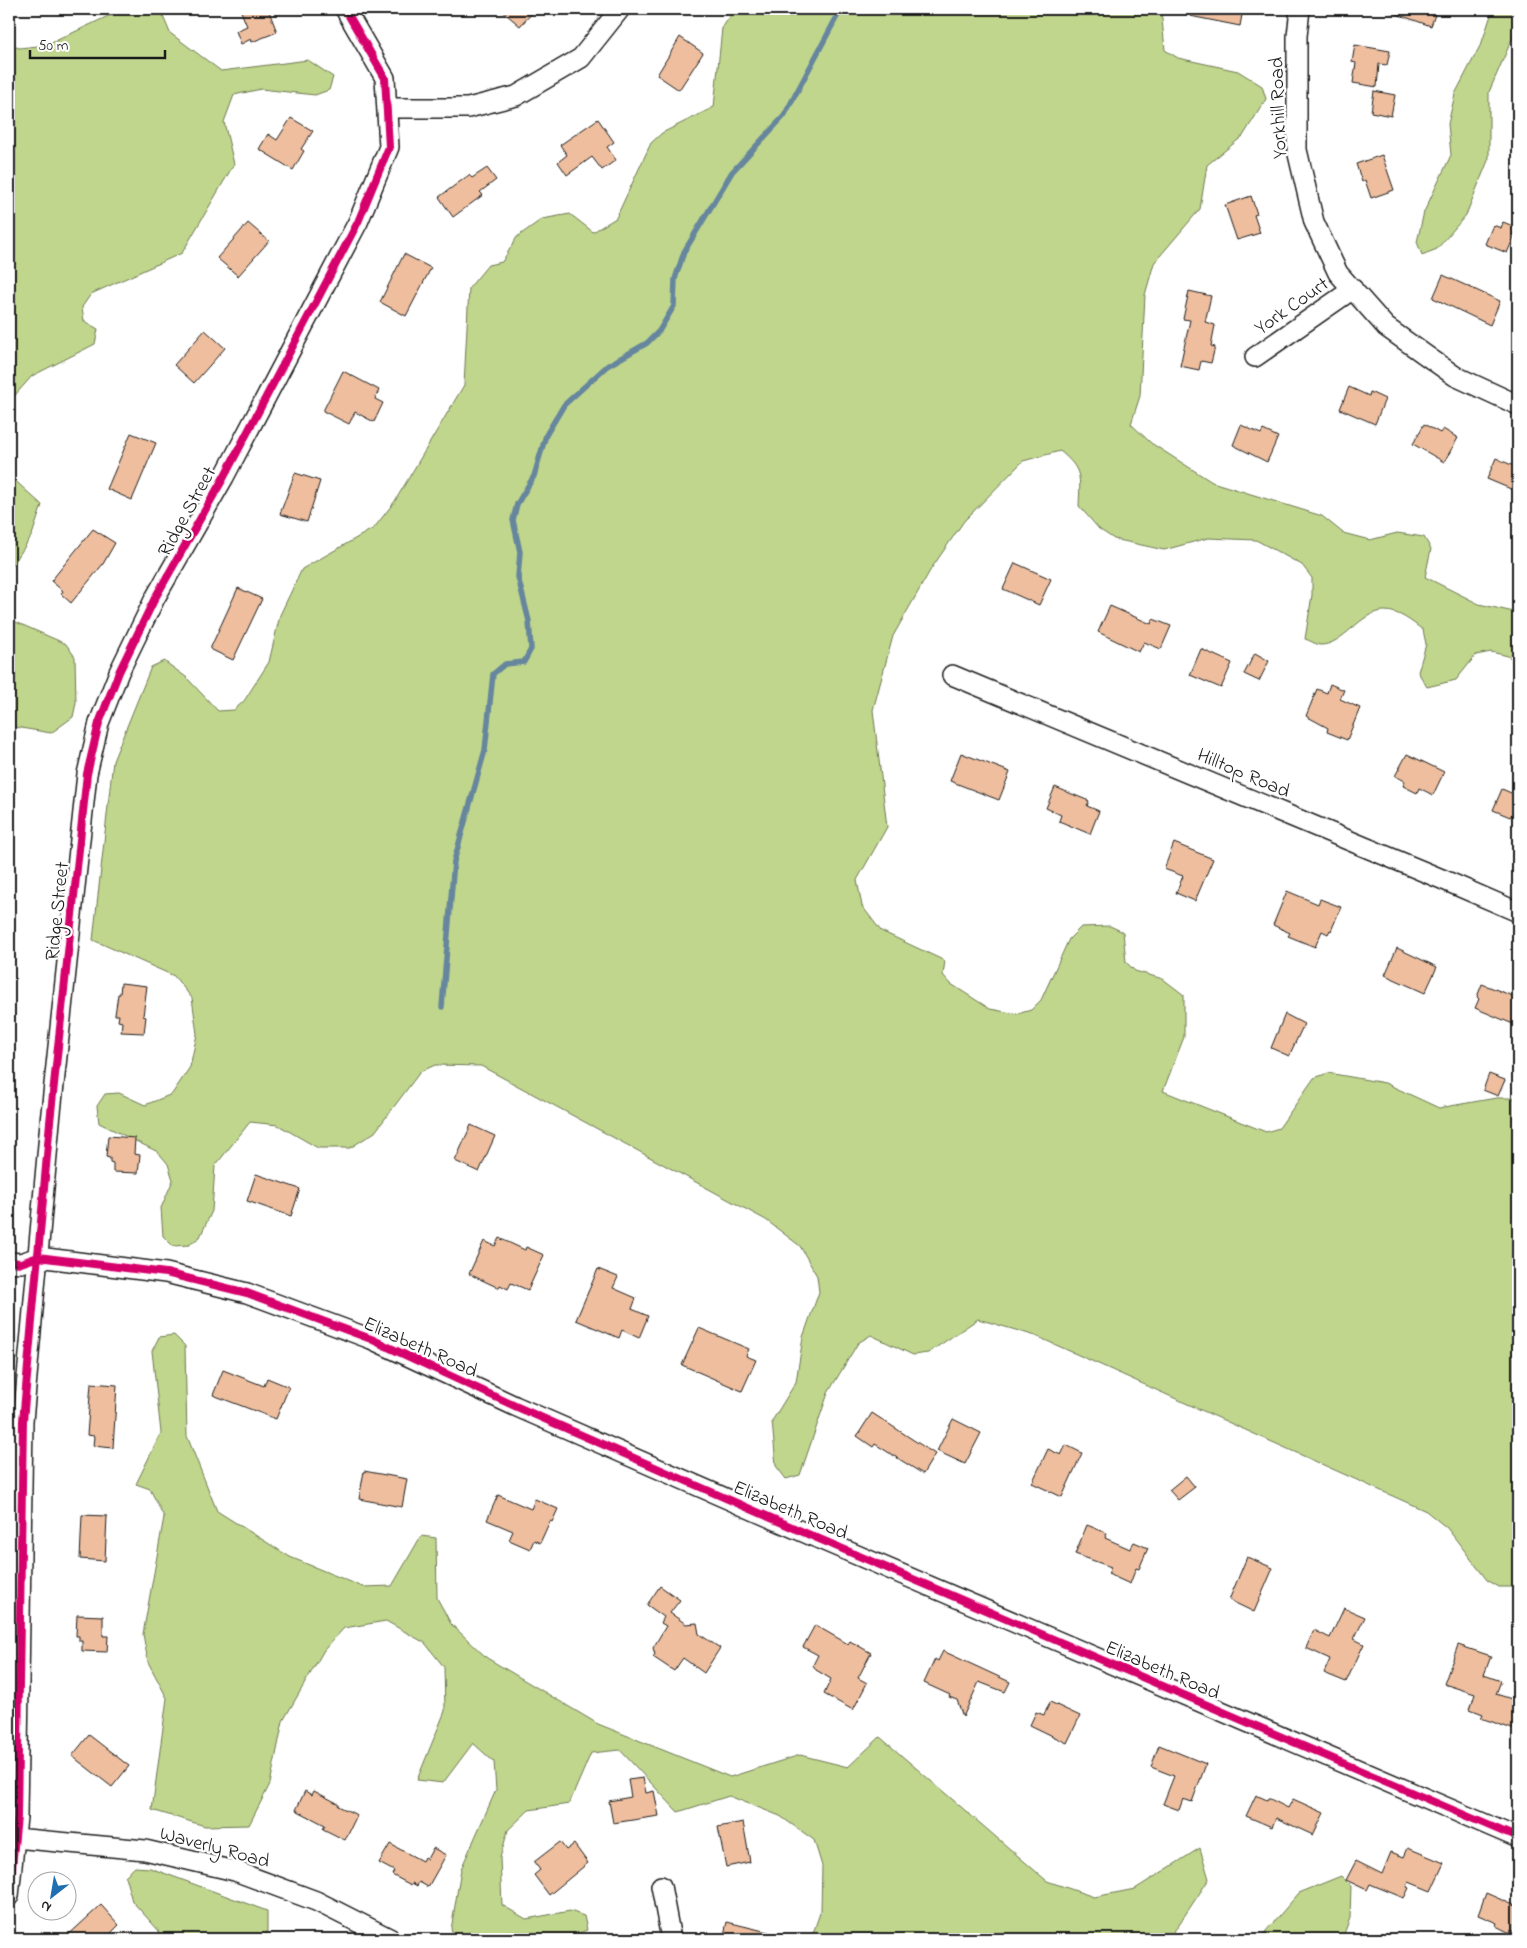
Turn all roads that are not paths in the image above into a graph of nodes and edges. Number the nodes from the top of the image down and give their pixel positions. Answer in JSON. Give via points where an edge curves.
{"nodes":[{"id":1,"x":345,"y":9,"type":"edge"},
{"id":2,"x":620,"y":9,"type":"edge"},
{"id":3,"x":1300,"y":9,"type":"edge"},
{"id":4,"x":388,"y":108,"type":"junction"},
{"id":5,"x":1353,"y":289,"type":"junction"},
{"id":6,"x":1255,"y":357,"type":"dead end"},
{"id":7,"x":1518,"y":405,"type":"edge"},
{"id":8,"x":952,"y":675,"type":"dead end"},
{"id":9,"x":1518,"y":912,"type":"edge"},
{"id":10,"x":38,"y":1257,"type":"junction"},
{"id":11,"x":9,"y":1262,"type":"edge"},
{"id":12,"x":12,"y":1838,"type":"edge"},
{"id":13,"x":1518,"y":1838,"type":"edge"},
{"id":14,"x":661,"y":1886,"type":"dead end"},
{"id":15,"x":9,"y":1896,"type":"edge"},
{"id":16,"x":391,"y":1939,"type":"edge"},
{"id":17,"x":671,"y":1939,"type":"edge"}],
"edges":[{"from":1,"to":4,"type":"street","name":"Ridge Street","via":[[385,78]]},
{"from":2,"to":4,"type":"street","via":[[581,58],[516,96],[468,108]]},
{"from":3,"to":5,"type":"street","name":"Yorkhill Road","via":[[1297,150],[1314,222],[1338,273]]},
{"from":4,"to":10,"type":"street","name":"Ridge Street","via":[[389,147],[358,222],[224,477],[155,598],[98,723],[87,774]]},
{"from":5,"to":6,"type":"street","name":"York Court"},
{"from":5,"to":7,"type":"street","name":"Yorkhill Road","via":[[1386,327],[1455,376]]},
{"from":8,"to":9,"type":"street","name":"Hilltop Road"},
{"from":10,"to":11,"type":"street","name":"Elizabeth Road","via":[[21,1263]]},
{"from":10,"to":12,"type":"street","name":"Ridge Street","via":[[24,1421],[17,1807]]},
{"from":10,"to":13,"type":"street","name":"Elizabeth Road","via":[[166,1273],[247,1293],[376,1341],[759,1513]]},
{"from":12,"to":15,"type":"street","name":"Ridge Street"},
{"from":12,"to":16,"type":"street","name":"Waverly Road","via":[[145,1850],[235,1871],[316,1901]]},
{"from":14,"to":17,"type":"street"}]}
